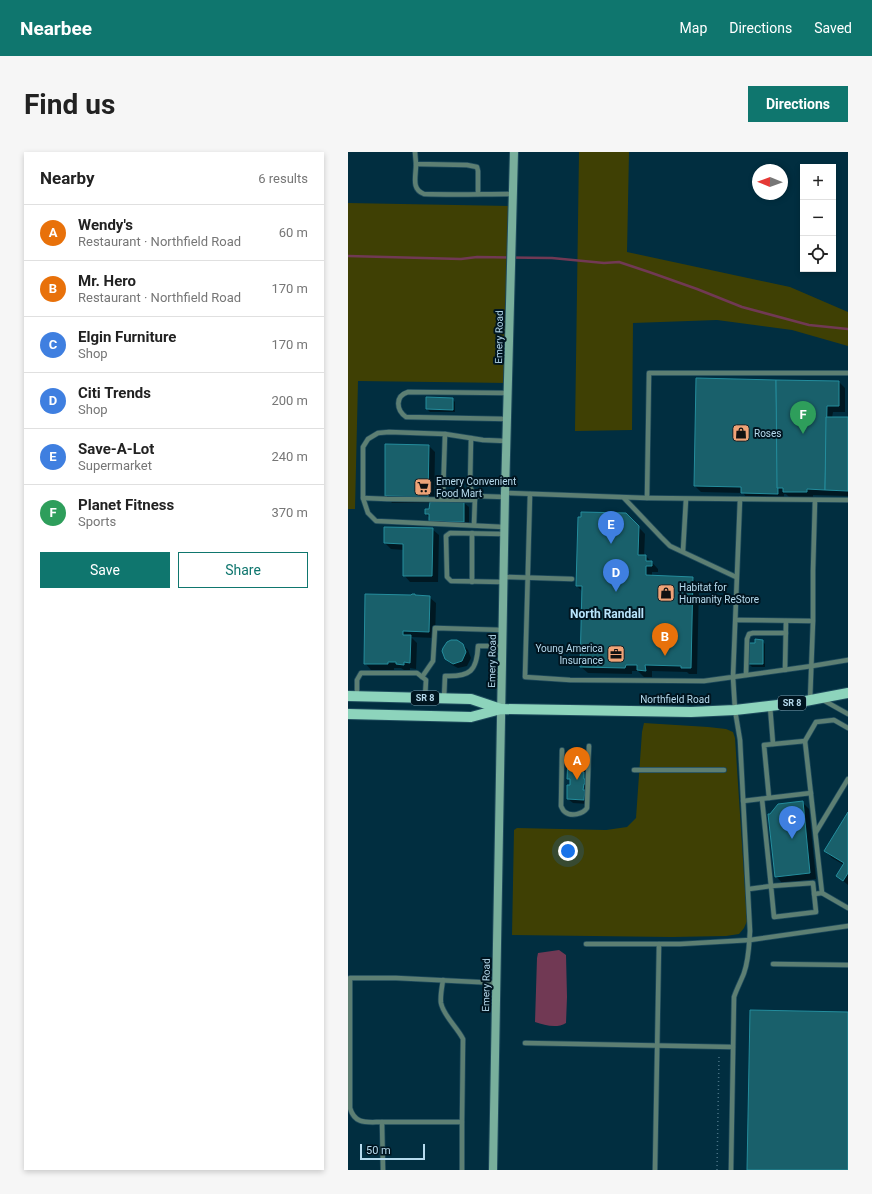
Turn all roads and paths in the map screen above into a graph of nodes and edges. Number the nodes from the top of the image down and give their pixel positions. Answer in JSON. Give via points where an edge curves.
{"nodes":[{"id":1,"x":415,"y":152,"type":"edge"},
{"id":2,"x":514,"y":152,"type":"edge"},
{"id":3,"x":416,"y":164,"type":"junction"},
{"id":4,"x":478,"y":194,"type":"junction"},
{"id":5,"x":513,"y":194,"type":"junction"},
{"id":6,"x":848,"y":373,"type":"edge"},
{"id":7,"x":508,"y":393,"type":"junction"},
{"id":8,"x":507,"y":419,"type":"junction"},
{"id":9,"x":445,"y":434,"type":"junction"},
{"id":10,"x":472,"y":438,"type":"junction"},
{"id":11,"x":506,"y":441,"type":"junction"},
{"id":12,"x":530,"y":494,"type":"junction"},
{"id":13,"x":443,"y":495,"type":"dead end"},
{"id":14,"x":505,"y":495,"type":"junction"},
{"id":15,"x":363,"y":498,"type":"junction"},
{"id":16,"x":475,"y":498,"type":"junction"},
{"id":17,"x":624,"y":498,"type":"junction"},
{"id":18,"x":647,"y":498,"type":"junction"},
{"id":19,"x":686,"y":499,"type":"junction"},
{"id":20,"x":740,"y":499,"type":"junction"},
{"id":21,"x":815,"y":500,"type":"junction"},
{"id":22,"x":848,"y":500,"type":"edge"},
{"id":23,"x":474,"y":525,"type":"junction"},
{"id":24,"x":504,"y":530,"type":"junction"},
{"id":25,"x":472,"y":534,"type":"junction"},
{"id":26,"x":683,"y":551,"type":"junction"},
{"id":27,"x":529,"y":577,"type":"junction"},
{"id":28,"x":736,"y":578,"type":"junction"},
{"id":29,"x":572,"y":579,"type":"dead end"},
{"id":30,"x":503,"y":580,"type":"junction"},
{"id":31,"x":472,"y":582,"type":"junction"},
{"id":32,"x":736,"y":620,"type":"junction"},
{"id":33,"x":786,"y":621,"type":"junction"},
{"id":34,"x":813,"y":621,"type":"junction"},
{"id":35,"x":503,"y":630,"type":"junction"},
{"id":36,"x":786,"y":633,"type":"junction"},
{"id":37,"x":502,"y":646,"type":"junction"},
{"id":38,"x":848,"y":660,"type":"edge"},
{"id":39,"x":812,"y":666,"type":"junction"},
{"id":40,"x":785,"y":670,"type":"junction"},
{"id":41,"x":746,"y":675,"type":"junction"},
{"id":42,"x":422,"y":677,"type":"junction"},
{"id":43,"x":733,"y":677,"type":"junction"},
{"id":44,"x":848,"y":693,"type":"edge"},
{"id":45,"x":352,"y":696,"type":"edge"},
{"id":46,"x":425,"y":698,"type":"junction"},
{"id":47,"x":444,"y":699,"type":"junction"},
{"id":48,"x":822,"y":699,"type":"junction"},
{"id":49,"x":810,"y":701,"type":"junction"},
{"id":50,"x":770,"y":706,"type":"junction"},
{"id":51,"x":501,"y":709,"type":"junction"},
{"id":52,"x":735,"y":710,"type":"junction"},
{"id":53,"x":350,"y":714,"type":"edge"},
{"id":54,"x":848,"y":714,"type":"edge"},
{"id":55,"x":848,"y":728,"type":"edge"},
{"id":56,"x":805,"y":741,"type":"junction"},
{"id":57,"x":773,"y":744,"type":"junction"},
{"id":58,"x":589,"y":746,"type":"dead end"},
{"id":59,"x":562,"y":750,"type":"dead end"},
{"id":60,"x":634,"y":770,"type":"dead end"},
{"id":61,"x":724,"y":770,"type":"dead end"},
{"id":62,"x":848,"y":779,"type":"edge"},
{"id":63,"x":811,"y":794,"type":"junction"},
{"id":64,"x":769,"y":798,"type":"junction"},
{"id":65,"x":762,"y":799,"type":"junction"},
{"id":66,"x":743,"y":801,"type":"junction"},
{"id":67,"x":816,"y":833,"type":"junction"},
{"id":68,"x":771,"y":886,"type":"junction"},
{"id":69,"x":749,"y":889,"type":"junction"},
{"id":70,"x":822,"y":893,"type":"junction"},
{"id":71,"x":814,"y":894,"type":"junction"},
{"id":72,"x":848,"y":908,"type":"edge"},
{"id":73,"x":848,"y":926,"type":"edge"},
{"id":74,"x":750,"y":940,"type":"junction"},
{"id":75,"x":586,"y":944,"type":"dead end"},
{"id":76,"x":659,"y":944,"type":"junction"},
{"id":77,"x":773,"y":964,"type":"dead end"},
{"id":78,"x":848,"y":965,"type":"edge"},
{"id":79,"x":443,"y":980,"type":"junction"},
{"id":80,"x":497,"y":983,"type":"junction"},
{"id":81,"x":525,"y":1043,"type":"dead end"},
{"id":82,"x":658,"y":1046,"type":"junction"},
{"id":83,"x":733,"y":1047,"type":"junction"},
{"id":84,"x":719,"y":1056,"type":"dead end"},
{"id":85,"x":382,"y":1122,"type":"junction"},
{"id":86,"x":462,"y":1122,"type":"junction"},
{"id":87,"x":383,"y":1170,"type":"edge"},
{"id":88,"x":462,"y":1170,"type":"edge"},
{"id":89,"x":493,"y":1170,"type":"edge"},
{"id":90,"x":655,"y":1170,"type":"edge"},
{"id":91,"x":717,"y":1170,"type":"edge"},
{"id":92,"x":731,"y":1170,"type":"edge"}],
"edges":[{"from":1,"to":3,"type":"lane"},
{"from":2,"to":5,"type":"main road","name":"Emery Road"},
{"from":3,"to":4,"type":"lane","via":[[476,167]]},
{"from":3,"to":4,"type":"lane","via":[[416,188],[419,192]]},
{"from":4,"to":5,"type":"lane"},
{"from":5,"to":7,"type":"main road","name":"Emery Road"},
{"from":6,"to":18,"type":"lane","via":[[649,373]]},
{"from":7,"to":8,"type":"main road","name":"Emery Road"},
{"from":7,"to":8,"type":"lane","via":[[408,392],[399,398],[398,406],[406,417]]},
{"from":8,"to":11,"type":"main road","name":"Emery Road"},
{"from":9,"to":10,"type":"lane"},
{"from":9,"to":13,"type":"lane"},
{"from":9,"to":15,"type":"lane","via":[[389,432],[378,433],[368,439],[363,447]]},
{"from":10,"to":11,"type":"lane"},
{"from":10,"to":16,"type":"lane","via":[[470,487]]},
{"from":11,"to":14,"type":"main road","name":"Emery Road"},
{"from":12,"to":14,"type":"lane"},
{"from":12,"to":17,"type":"lane"},
{"from":12,"to":27,"type":"lane"},
{"from":14,"to":16,"type":"lane"},
{"from":14,"to":24,"type":"main road","name":"Emery Road"},
{"from":15,"to":16,"type":"lane"},
{"from":15,"to":23,"type":"lane","via":[[368,513],[376,521]]},
{"from":16,"to":23,"type":"lane"},
{"from":17,"to":18,"type":"lane"},
{"from":17,"to":26,"type":"lane","via":[[670,546]]},
{"from":18,"to":19,"type":"lane"},
{"from":19,"to":20,"type":"lane"},
{"from":19,"to":26,"type":"lane"},
{"from":20,"to":21,"type":"lane"},
{"from":20,"to":28,"type":"lane"},
{"from":21,"to":22,"type":"lane"},
{"from":21,"to":34,"type":"lane"},
{"from":23,"to":24,"type":"lane"},
{"from":24,"to":25,"type":"lane"},
{"from":24,"to":30,"type":"main road","name":"Emery Road"},
{"from":25,"to":31,"type":"lane"},
{"from":25,"to":31,"type":"lane","via":[[450,533],[446,536],[446,571],[451,581]]},
{"from":26,"to":28,"type":"lane"},
{"from":27,"to":29,"type":"lane"},
{"from":27,"to":30,"type":"lane"},
{"from":27,"to":43,"type":"lane","via":[[525,677],[667,681],[704,681]]},
{"from":28,"to":32,"type":"lane"},
{"from":30,"to":31,"type":"lane"},
{"from":30,"to":35,"type":"main road","name":"Emery Road"},
{"from":32,"to":33,"type":"lane"},
{"from":32,"to":43,"type":"lane"},
{"from":33,"to":34,"type":"lane"},
{"from":33,"to":36,"type":"lane"},
{"from":34,"to":39,"type":"lane"},
{"from":35,"to":37,"type":"main road","name":"Emery Road"},
{"from":35,"to":42,"type":"lane","via":[[435,628],[433,661]]},
{"from":36,"to":40,"type":"lane"},
{"from":36,"to":41,"type":"lane","via":[[749,634]]},
{"from":37,"to":47,"type":"lane","via":[[478,646],[475,664],[467,674],[445,676]]},
{"from":37,"to":51,"type":"main road","name":"Emery Road"},
{"from":38,"to":39,"type":"lane"},
{"from":39,"to":40,"type":"lane"},
{"from":39,"to":49,"type":"lane"},
{"from":40,"to":41,"type":"lane"},
{"from":41,"to":43,"type":"lane"},
{"from":42,"to":45,"type":"lane","via":[[417,674],[361,672]]},
{"from":42,"to":46,"type":"lane","via":[[426,680]]},
{"from":43,"to":52,"type":"lane"},
{"from":44,"to":48,"type":"main road","name":"Northfield Road","number":"SR 8"},
{"from":45,"to":46,"type":"main road","name":"Northfield Road","number":"SR 8"},
{"from":45,"to":53,"type":"main road"},
{"from":46,"to":47,"type":"main road","name":"Northfield Road","number":"SR 8"},
{"from":47,"to":51,"type":"main road","name":"Northfield Road","number":"SR 8","via":[[471,699]]},
{"from":48,"to":49,"type":"main road","name":"Northfield Road","number":"SR 8"},
{"from":48,"to":54,"type":"lane"},
{"from":49,"to":50,"type":"main road","name":"Northfield Road","number":"SR 8"},
{"from":50,"to":52,"type":"main road","name":"Northfield Road","number":"SR 8"},
{"from":50,"to":57,"type":"lane"},
{"from":51,"to":52,"type":"main road","name":"Northfield Road","number":"SR 8","via":[[685,712]]},
{"from":51,"to":53,"type":"main road","name":"Northfield Road","number":"SR 8","via":[[471,717]]},
{"from":51,"to":80,"type":"main road","name":"Emery Road"},
{"from":52,"to":66,"type":"lane","via":[[740,740]]},
{"from":55,"to":56,"type":"lane","via":[[834,720],[816,722]]},
{"from":56,"to":57,"type":"lane"},
{"from":56,"to":63,"type":"lane"},
{"from":57,"to":64,"type":"lane","via":[[764,745]]},
{"from":58,"to":59,"type":"lane","via":[[587,808],[581,814],[565,813],[561,806]]},
{"from":60,"to":61,"type":"lane"},
{"from":62,"to":67,"type":"lane"},
{"from":63,"to":64,"type":"lane"},
{"from":63,"to":67,"type":"lane"},
{"from":64,"to":65,"type":"lane"},
{"from":65,"to":66,"type":"lane"},
{"from":65,"to":68,"type":"lane"},
{"from":66,"to":69,"type":"lane"},
{"from":67,"to":70,"type":"lane"},
{"from":68,"to":69,"type":"lane"},
{"from":68,"to":71,"type":"lane","via":[[813,883]]},
{"from":68,"to":71,"type":"lane","via":[[774,916],[816,912]]},
{"from":69,"to":74,"type":"lane"},
{"from":70,"to":71,"type":"lane"},
{"from":70,"to":72,"type":"lane"},
{"from":73,"to":74,"type":"lane"},
{"from":74,"to":76,"type":"lane"},
{"from":74,"to":83,"type":"lane","via":[[746,966],[734,997]]},
{"from":75,"to":76,"type":"lane"},
{"from":76,"to":82,"type":"lane"},
{"from":77,"to":78,"type":"lane"},
{"from":79,"to":80,"type":"lane"},
{"from":79,"to":85,"type":"lane","via":[[350,978],[350,1108],[352,1115],[359,1121]]},
{"from":79,"to":86,"type":"lane","via":[[443,1008],[463,1039]]},
{"from":80,"to":89,"type":"main road","name":"Emery Road"},
{"from":81,"to":82,"type":"lane"},
{"from":82,"to":83,"type":"lane"},
{"from":82,"to":90,"type":"lane"},
{"from":83,"to":92,"type":"lane"},
{"from":84,"to":91,"type":"path"},
{"from":85,"to":86,"type":"lane"},
{"from":85,"to":87,"type":"lane"},
{"from":86,"to":88,"type":"lane"}]}
